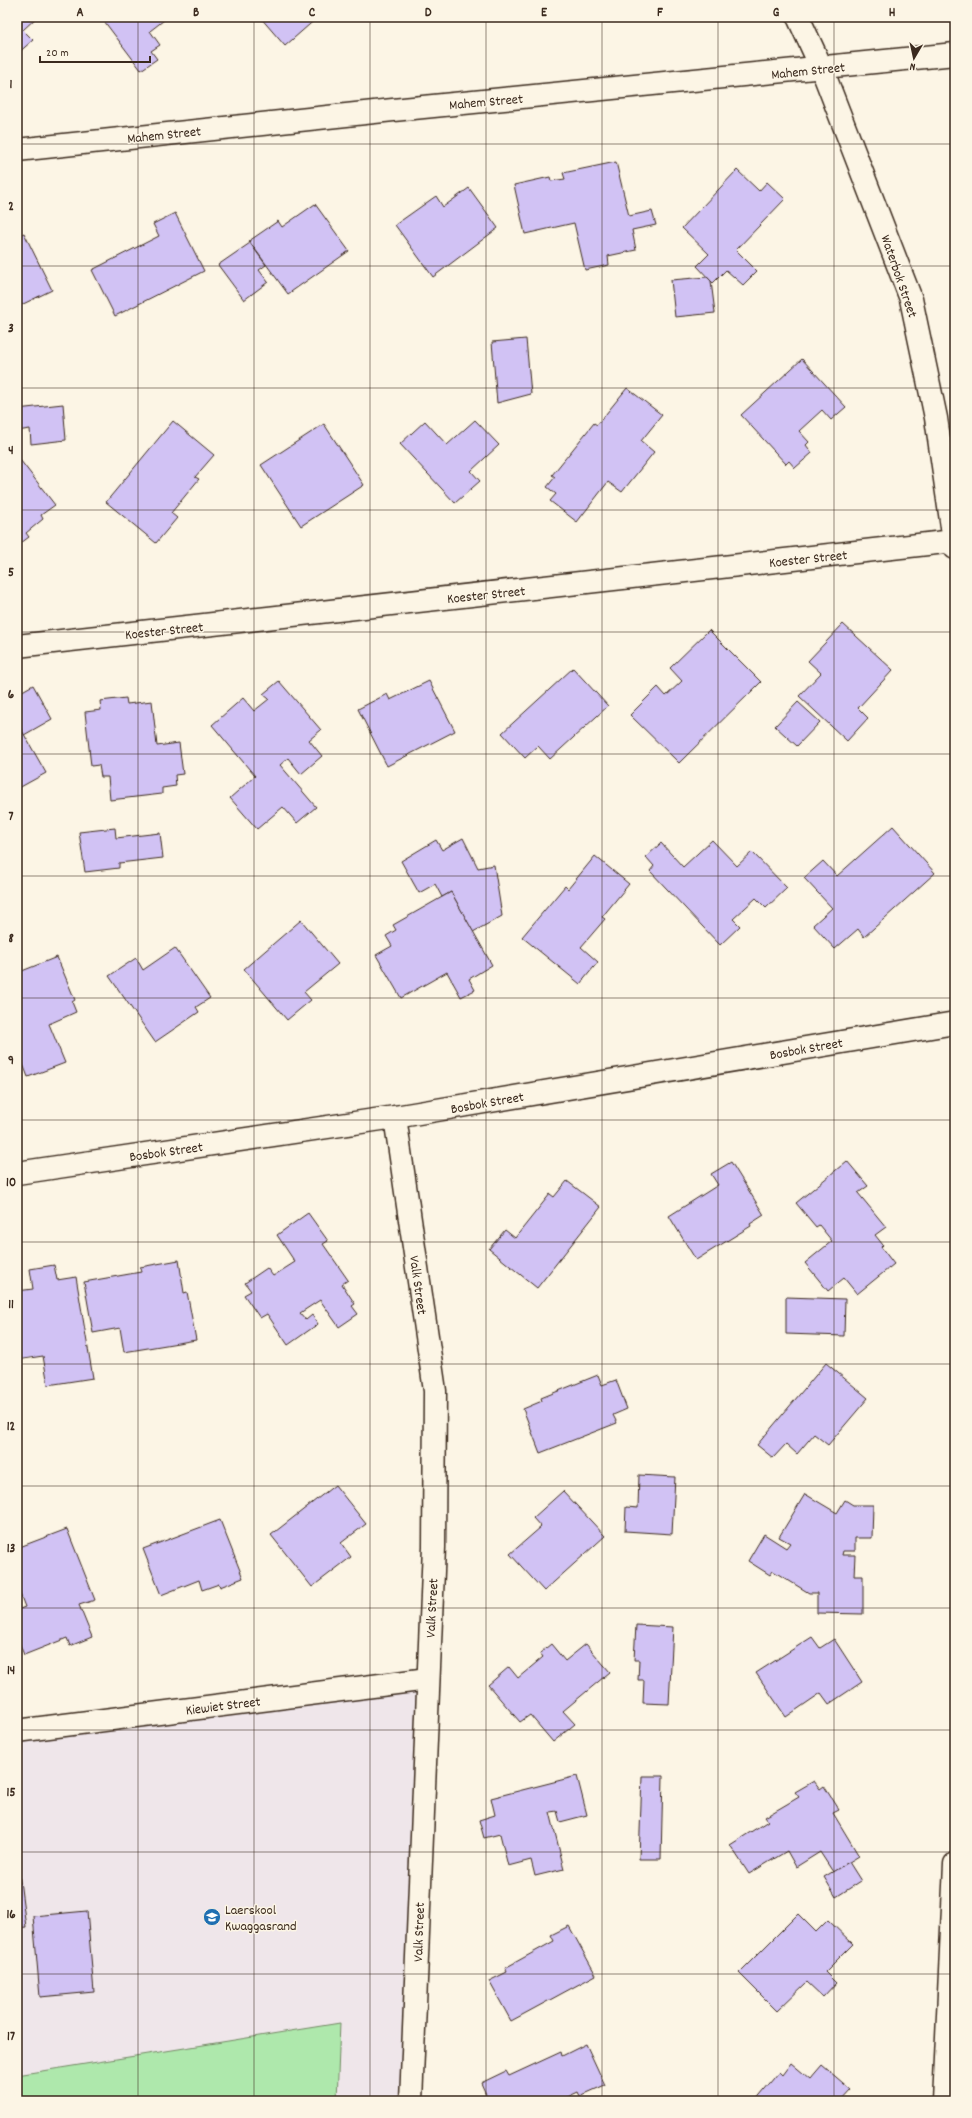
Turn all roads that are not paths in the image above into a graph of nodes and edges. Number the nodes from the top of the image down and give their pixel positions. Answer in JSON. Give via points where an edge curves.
{"nodes":[{"id":1,"x":798,"y":17,"type":"edge"},
{"id":2,"x":955,"y":54,"type":"edge"},
{"id":3,"x":822,"y":69,"type":"junction"},
{"id":4,"x":17,"y":150,"type":"edge"},
{"id":5,"x":954,"y":545,"type":"edge"},
{"id":6,"x":17,"y":646,"type":"edge"},
{"id":7,"x":955,"y":1022,"type":"edge"},
{"id":8,"x":396,"y":1117,"type":"junction"},
{"id":9,"x":17,"y":1173,"type":"edge"},
{"id":10,"x":428,"y":1679,"type":"junction"},
{"id":11,"x":17,"y":1731,"type":"edge"},
{"id":12,"x":955,"y":1864,"type":"edge"},
{"id":13,"x":411,"y":2101,"type":"edge"},
{"id":14,"x":944,"y":2101,"type":"edge"}],
"edges":[{"from":1,"to":3,"type":"street","name":"Waterbok Street"},
{"from":2,"to":3,"type":"street","name":"Mahem Street"},
{"from":3,"to":4,"type":"street","name":"Mahem Street","via":[[393,110]]},
{"from":3,"to":5,"type":"street","name":"Waterbok Street","via":[[911,298],[936,418]]},
{"from":5,"to":6,"type":"street","name":"Koester Street"},
{"from":7,"to":8,"type":"street","name":"Bosbok Street"},
{"from":8,"to":9,"type":"street","name":"Bosbok Street"},
{"from":8,"to":10,"type":"street","name":"Valk Street","via":[[435,1391],[434,1547]]},
{"from":10,"to":11,"type":"street","name":"Kiewiet Street"},
{"from":10,"to":13,"type":"street","name":"Valk Street"},
{"from":12,"to":14,"type":"street"}]}
